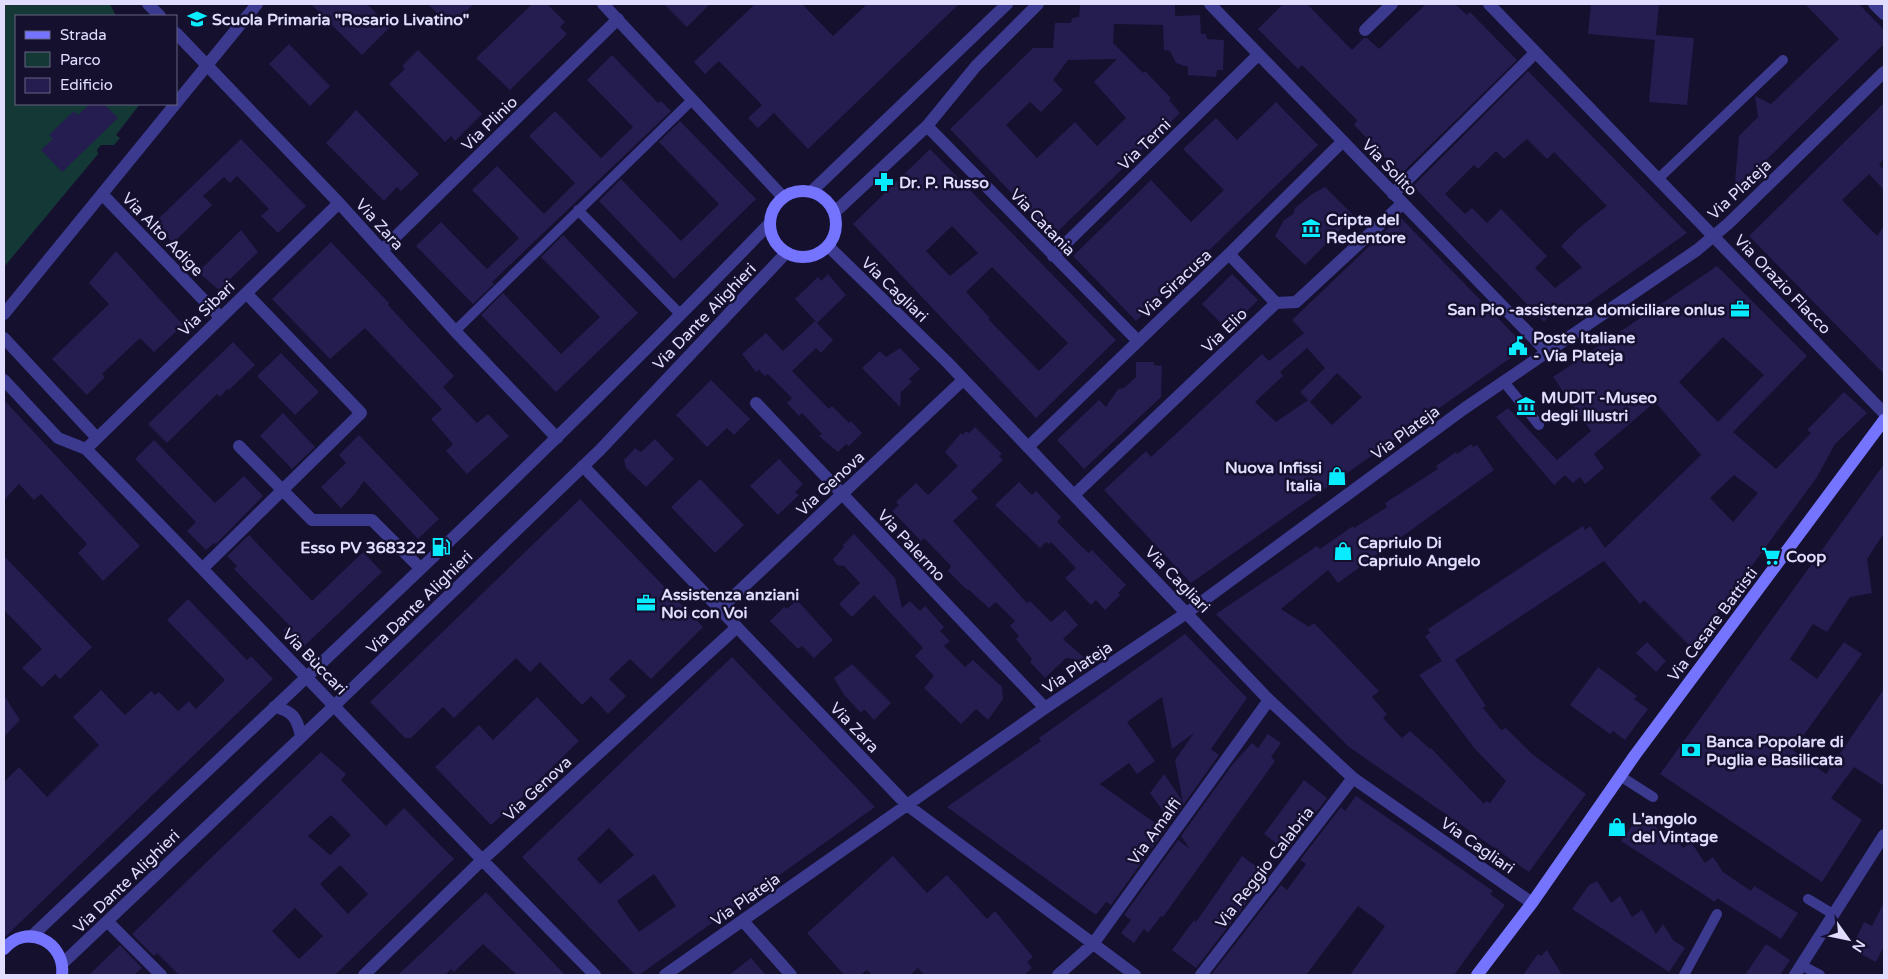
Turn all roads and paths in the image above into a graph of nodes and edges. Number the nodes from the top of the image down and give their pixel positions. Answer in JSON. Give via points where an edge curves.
{"nodes":[{"id":1,"x":148,"y":4,"type":"edge"},
{"id":2,"x":257,"y":4,"type":"edge"},
{"id":3,"x":603,"y":4,"type":"edge"},
{"id":4,"x":1007,"y":4,"type":"edge"},
{"id":5,"x":1038,"y":4,"type":"edge"},
{"id":6,"x":1210,"y":4,"type":"edge"},
{"id":7,"x":1392,"y":4,"type":"edge"},
{"id":8,"x":1489,"y":4,"type":"edge"},
{"id":9,"x":1874,"y":4,"type":"edge"},
{"id":10,"x":1884,"y":14,"type":"edge"},
{"id":11,"x":159,"y":15,"type":"edge"},
{"id":12,"x":618,"y":20,"type":"junction"},
{"id":13,"x":1365,"y":30,"type":"dead end"},
{"id":14,"x":178,"y":35,"type":"edge"},
{"id":15,"x":1535,"y":53,"type":"junction"},
{"id":16,"x":1258,"y":55,"type":"junction"},
{"id":17,"x":1783,"y":60,"type":"dead end"},
{"id":18,"x":208,"y":66,"type":"junction"},
{"id":19,"x":1884,"y":72,"type":"edge"},
{"id":20,"x":692,"y":100,"type":"junction"},
{"id":21,"x":178,"y":103,"type":"edge"},
{"id":22,"x":176,"y":105,"type":"edge"},
{"id":23,"x":927,"y":126,"type":"junction"},
{"id":24,"x":1343,"y":141,"type":"junction"},
{"id":25,"x":1658,"y":179,"type":"junction"},
{"id":26,"x":812,"y":191,"type":"junction"},
{"id":27,"x":1393,"y":194,"type":"junction"},
{"id":28,"x":102,"y":195,"type":"junction"},
{"id":29,"x":783,"y":197,"type":"junction"},
{"id":30,"x":339,"y":203,"type":"junction"},
{"id":31,"x":1403,"y":203,"type":"junction"},
{"id":32,"x":578,"y":210,"type":"junction"},
{"id":33,"x":835,"y":212,"type":"junction"},
{"id":34,"x":769,"y":224,"type":"junction"},
{"id":35,"x":1714,"y":236,"type":"junction"},
{"id":36,"x":828,"y":246,"type":"junction"},
{"id":37,"x":382,"y":250,"type":"junction"},
{"id":38,"x":786,"y":253,"type":"junction"},
{"id":39,"x":1229,"y":254,"type":"junction"},
{"id":40,"x":1053,"y":256,"type":"junction"},
{"id":41,"x":246,"y":293,"type":"junction"},
{"id":42,"x":1276,"y":303,"type":"junction"},
{"id":43,"x":4,"y":314,"type":"edge"},
{"id":44,"x":681,"y":315,"type":"junction"},
{"id":45,"x":220,"y":317,"type":"junction"},
{"id":46,"x":455,"y":331,"type":"junction"},
{"id":47,"x":4,"y":338,"type":"edge"},
{"id":48,"x":1137,"y":340,"type":"junction"},
{"id":49,"x":1547,"y":352,"type":"junction"},
{"id":50,"x":4,"y":380,"type":"edge"},
{"id":51,"x":963,"y":380,"type":"junction"},
{"id":52,"x":1504,"y":382,"type":"junction"},
{"id":53,"x":756,"y":403,"type":"dead end"},
{"id":54,"x":1884,"y":413,"type":"edge"},
{"id":55,"x":1884,"y":420,"type":"edge"},
{"id":56,"x":1539,"y":425,"type":"dead end"},
{"id":57,"x":97,"y":438,"type":"junction"},
{"id":58,"x":557,"y":438,"type":"junction"},
{"id":59,"x":239,"y":446,"type":"dead end"},
{"id":60,"x":1028,"y":447,"type":"junction"},
{"id":61,"x":86,"y":449,"type":"junction"},
{"id":62,"x":583,"y":466,"type":"junction"},
{"id":63,"x":283,"y":490,"type":"junction"},
{"id":64,"x":842,"y":494,"type":"junction"},
{"id":65,"x":1074,"y":495,"type":"junction"},
{"id":66,"x":203,"y":568,"type":"junction"},
{"id":67,"x":420,"y":568,"type":"junction"},
{"id":68,"x":719,"y":610,"type":"junction"},
{"id":69,"x":1188,"y":612,"type":"junction"},
{"id":70,"x":736,"y":628,"type":"junction"},
{"id":71,"x":307,"y":676,"type":"junction"},
{"id":72,"x":1269,"y":700,"type":"junction"},
{"id":73,"x":335,"y":705,"type":"junction"},
{"id":74,"x":274,"y":707,"type":"junction"},
{"id":75,"x":1045,"y":708,"type":"junction"},
{"id":76,"x":301,"y":736,"type":"junction"},
{"id":77,"x":1620,"y":776,"type":"junction"},
{"id":78,"x":1353,"y":778,"type":"junction"},
{"id":79,"x":1653,"y":797,"type":"dead end"},
{"id":80,"x":907,"y":805,"type":"junction"},
{"id":81,"x":1884,"y":835,"type":"edge"},
{"id":82,"x":481,"y":861,"type":"junction"},
{"id":83,"x":1808,"y":899,"type":"dead end"},
{"id":84,"x":1532,"y":903,"type":"junction"},
{"id":85,"x":1717,"y":914,"type":"dead end"},
{"id":86,"x":1833,"y":914,"type":"junction"},
{"id":87,"x":743,"y":920,"type":"junction"},
{"id":88,"x":108,"y":922,"type":"junction"},
{"id":89,"x":31,"y":937,"type":"junction"},
{"id":90,"x":1093,"y":944,"type":"junction"},
{"id":91,"x":4,"y":949,"type":"edge"},
{"id":92,"x":62,"y":969,"type":"edge"},
{"id":93,"x":1803,"y":971,"type":"edge"},
{"id":94,"x":160,"y":975,"type":"edge"},
{"id":95,"x":364,"y":975,"type":"edge"},
{"id":96,"x":595,"y":975,"type":"edge"},
{"id":97,"x":665,"y":975,"type":"edge"},
{"id":98,"x":791,"y":975,"type":"edge"},
{"id":99,"x":1058,"y":975,"type":"edge"},
{"id":100,"x":1135,"y":975,"type":"edge"},
{"id":101,"x":1201,"y":975,"type":"edge"},
{"id":102,"x":1477,"y":975,"type":"edge"},
{"id":103,"x":1684,"y":975,"type":"edge"},
{"id":104,"x":1820,"y":975,"type":"edge"}],
"edges":[{"from":1,"to":11,"type":"street"},
{"from":2,"to":18,"type":"street","name":"Via Alto Adige"},
{"from":3,"to":12,"type":"street"},
{"from":4,"to":26,"type":"street"},
{"from":5,"to":23,"type":"street","via":[[976,66]]},
{"from":6,"to":16,"type":"street","name":"Via Solìto"},
{"from":7,"to":13,"type":"street"},
{"from":8,"to":15,"type":"street","name":"Via Orazio Flacco"},
{"from":9,"to":10,"type":"street"},
{"from":12,"to":20,"type":"street"},
{"from":12,"to":37,"type":"street","name":"Via Plinio"},
{"from":14,"to":18,"type":"street","name":"Via Zara"},
{"from":15,"to":25,"type":"street","name":"Via Orazio Flacco"},
{"from":15,"to":27,"type":"street"},
{"from":16,"to":24,"type":"street","name":"Via Solìto"},
{"from":16,"to":40,"type":"street","name":"Via Terni"},
{"from":17,"to":25,"type":"lane"},
{"from":18,"to":21,"type":"street","name":"Via Alto Adige"},
{"from":18,"to":30,"type":"street","name":"Via Zara"},
{"from":19,"to":35,"type":"street","name":"Via Plateja"},
{"from":20,"to":29,"type":"street"},
{"from":20,"to":32,"type":"lane"},
{"from":22,"to":28,"type":"street","name":"Via Alto Adige"},
{"from":23,"to":33,"type":"street"},
{"from":23,"to":40,"type":"street","name":"Via Catania"},
{"from":24,"to":27,"type":"street","name":"Via Solìto"},
{"from":24,"to":39,"type":"street","name":"Via Siracusa"},
{"from":25,"to":35,"type":"street","name":"Via Orazio Flacco"},
{"from":26,"to":29,"type":"main road","via":[[797,191]]},
{"from":26,"to":33,"type":"main road","via":[[830,203]]},
{"from":27,"to":31,"type":"street","name":"Via Solìto"},
{"from":28,"to":43,"type":"street","name":"Via Alto Adige"},
{"from":28,"to":45,"type":"street","name":"Via Alto Adige"},
{"from":29,"to":34,"type":"main road","via":[[773,209]]},
{"from":30,"to":37,"type":"street","name":"Via Zara"},
{"from":30,"to":41,"type":"street","name":"Via Sibari"},
{"from":31,"to":42,"type":"street","via":[[1296,302]]},
{"from":31,"to":49,"type":"street","name":"Via Solìto"},
{"from":32,"to":44,"type":"lane"},
{"from":32,"to":46,"type":"lane"},
{"from":33,"to":36,"type":"main road","via":[[836,233]]},
{"from":34,"to":38,"type":"main road","via":[[774,241]]},
{"from":34,"to":44,"type":"street","name":"Via Dante Alighieri"},
{"from":35,"to":49,"type":"street","name":"Via Plateja"},
{"from":35,"to":54,"type":"street","name":"Via Orazio Flacco"},
{"from":36,"to":38,"type":"main road","via":[[816,255],[801,258]]},
{"from":36,"to":51,"type":"street","name":"Via Cagliari"},
{"from":37,"to":46,"type":"street","name":"Via Zara"},
{"from":38,"to":62,"type":"street","name":"Via Dante Alighieri"},
{"from":39,"to":42,"type":"street"},
{"from":39,"to":48,"type":"street","name":"Via Siracusa"},
{"from":40,"to":48,"type":"street","name":"Via Catania"},
{"from":41,"to":45,"type":"street","name":"Via Sibari"},
{"from":41,"to":63,"type":"street","via":[[361,413]]},
{"from":42,"to":65,"type":"street","name":"Via Elio"},
{"from":44,"to":58,"type":"street","name":"Via Dante Alighieri"},
{"from":45,"to":57,"type":"street","name":"Via Sibari"},
{"from":46,"to":58,"type":"street","name":"Via Zara"},
{"from":47,"to":57,"type":"street"},
{"from":48,"to":60,"type":"street","name":"Via Siracusa"},
{"from":49,"to":52,"type":"street","name":"Via Plateja"},
{"from":50,"to":61,"type":"street","name":"Via Bùccari","via":[[58,438]]},
{"from":51,"to":60,"type":"street","name":"Via Cagliari"},
{"from":51,"to":64,"type":"street","name":"Via Genova"},
{"from":52,"to":56,"type":"lane"},
{"from":52,"to":69,"type":"street","name":"Via Plateja"},
{"from":53,"to":64,"type":"street","name":"Via Palermo"},
{"from":55,"to":77,"type":"main road","name":"Via Cesare Battisti"},
{"from":57,"to":61,"type":"street","name":"Via Sibari"},
{"from":58,"to":67,"type":"street","name":"Via Dante Alighieri"},
{"from":59,"to":63,"type":"street","name":"Via Dante Alighieri"},
{"from":60,"to":65,"type":"street","name":"Via Cagliari"},
{"from":61,"to":66,"type":"street","name":"Via Bùccari"},
{"from":62,"to":68,"type":"street","name":"Via Zara"},
{"from":62,"to":73,"type":"street","name":"Via Dante Alighieri"},
{"from":63,"to":66,"type":"street"},
{"from":63,"to":67,"type":"street","name":"Via Dante Alighieri","via":[[312,520],[372,520]]},
{"from":64,"to":68,"type":"street","name":"Via Genova"},
{"from":64,"to":75,"type":"street","name":"Via Palermo"},
{"from":65,"to":69,"type":"street","name":"Via Cagliari"},
{"from":66,"to":71,"type":"street","name":"Via Bùccari"},
{"from":67,"to":71,"type":"street","name":"Via Dante Alighieri"},
{"from":68,"to":70,"type":"street","name":"Via Zara"},
{"from":69,"to":72,"type":"street","name":"Via Cagliari"},
{"from":69,"to":75,"type":"street","name":"Via Plateja"},
{"from":70,"to":80,"type":"street","name":"Via Zara"},
{"from":70,"to":82,"type":"street","name":"Via Genova"},
{"from":71,"to":73,"type":"street","name":"Via Bùccari"},
{"from":71,"to":74,"type":"street","name":"Via Dante Alighieri"},
{"from":72,"to":78,"type":"street","name":"Via Cagliari"},
{"from":72,"to":90,"type":"street","name":"Via Amalfi"},
{"from":73,"to":76,"type":"street","name":"Via Dante Alighieri"},
{"from":73,"to":82,"type":"street","name":"Via Bùccari"},
{"from":74,"to":76,"type":"street","via":[[288,710],[297,720]]},
{"from":74,"to":89,"type":"street","name":"Via Dante Alighieri"},
{"from":75,"to":80,"type":"street","name":"Via Plateja"},
{"from":76,"to":88,"type":"street","name":"Via Dante Alighieri"},
{"from":77,"to":79,"type":"lane"},
{"from":77,"to":84,"type":"main road","name":"Via Cesare Battisti"},
{"from":78,"to":84,"type":"street","name":"Via Cagliari"},
{"from":78,"to":101,"type":"street","name":"Via Reggio Calabria"},
{"from":80,"to":87,"type":"street","name":"Via Plateja"},
{"from":80,"to":90,"type":"street","name":"Via Zara"},
{"from":81,"to":86,"type":"street"},
{"from":82,"to":95,"type":"street","name":"Via Genova"},
{"from":82,"to":96,"type":"street","name":"Via Bùccari"},
{"from":83,"to":86,"type":"lane"},
{"from":84,"to":102,"type":"main road","name":"Via Cesare Battisti"},
{"from":85,"to":103,"type":"lane"},
{"from":86,"to":93,"type":"street"},
{"from":87,"to":97,"type":"street","name":"Via Plateja"},
{"from":87,"to":98,"type":"street"},
{"from":88,"to":92,"type":"street","name":"Via Dante Alighieri"},
{"from":88,"to":94,"type":"street"},
{"from":89,"to":91,"type":"main road","via":[[23,936],[8,943]]},
{"from":89,"to":92,"type":"main road","via":[[56,949]]},
{"from":90,"to":99,"type":"street","name":"Via Amalfi"},
{"from":90,"to":100,"type":"street","name":"Via Zara"},
{"from":93,"to":104,"type":"lane"}]}
